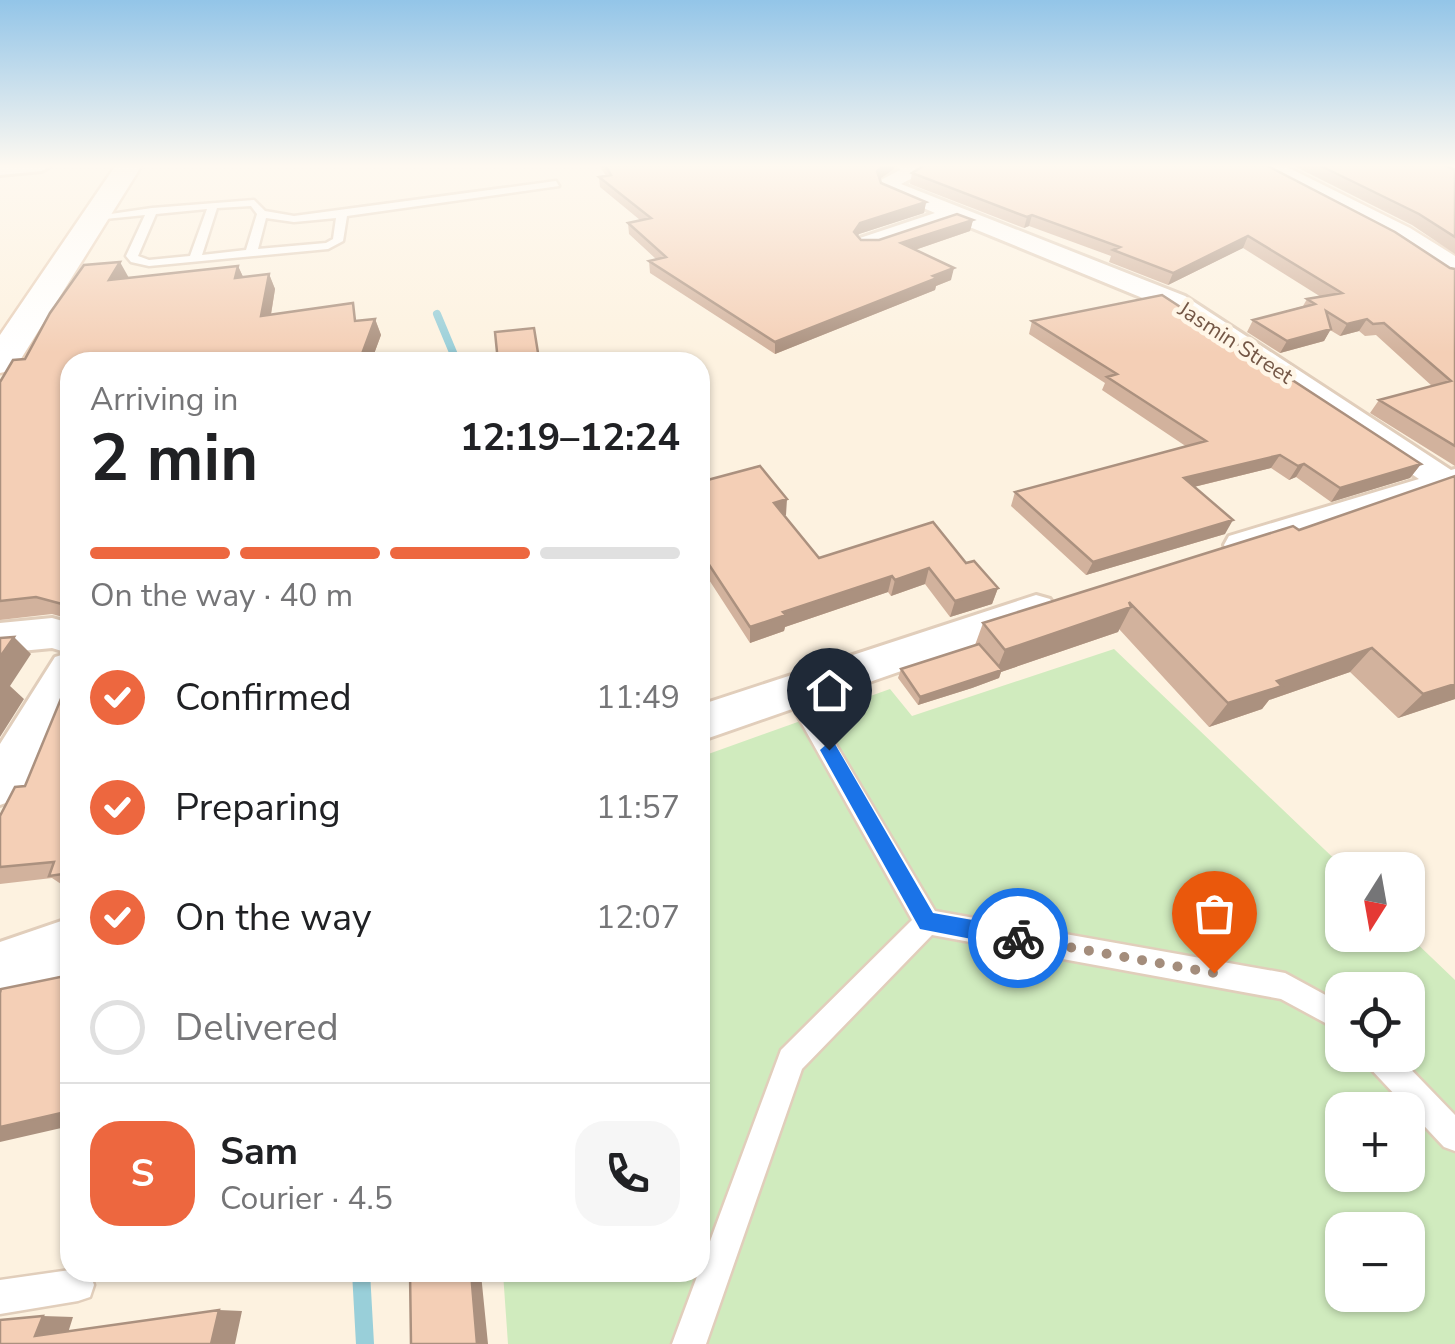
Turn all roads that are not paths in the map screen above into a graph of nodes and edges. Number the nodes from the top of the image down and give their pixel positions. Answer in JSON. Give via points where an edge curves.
{"nodes":[{"id":1,"x":88,"y":228,"type":"edge"},
{"id":2,"x":145,"y":228,"type":"edge"},
{"id":3,"x":206,"y":228,"type":"edge"},
{"id":4,"x":258,"y":228,"type":"edge"},
{"id":5,"x":340,"y":228,"type":"edge"},
{"id":6,"x":911,"y":228,"type":"edge"},
{"id":7,"x":992,"y":228,"type":"edge"},
{"id":8,"x":1387,"y":228,"type":"edge"},
{"id":9,"x":868,"y":242,"type":"edge"},
{"id":10,"x":251,"y":254,"type":"junction"},
{"id":11,"x":195,"y":259,"type":"junction"},
{"id":12,"x":1455,"y":270,"type":"edge"},
{"id":13,"x":1,"y":357,"type":"edge"},
{"id":14,"x":1451,"y":480,"type":"edge"},
{"id":15,"x":1201,"y":558,"type":"edge"},
{"id":16,"x":1069,"y":598,"type":"edge"},
{"id":17,"x":60,"y":635,"type":"edge"},
{"id":18,"x":0,"y":638,"type":"edge"},
{"id":19,"x":60,"y":685,"type":"edge"},
{"id":20,"x":793,"y":690,"type":"junction"},
{"id":21,"x":710,"y":712,"type":"edge"},
{"id":22,"x":0,"y":785,"type":"edge"},
{"id":23,"x":927,"y":922,"type":"junction"},
{"id":24,"x":60,"y":949,"type":"edge"},
{"id":25,"x":0,"y":970,"type":"edge"},
{"id":26,"x":1325,"y":1009,"type":"edge"},
{"id":27,"x":1393,"y":1072,"type":"edge"},
{"id":28,"x":1455,"y":1136,"type":"edge"},
{"id":29,"x":78,"y":1285,"type":"dead end"},
{"id":30,"x":0,"y":1297,"type":"edge"},
{"id":31,"x":689,"y":1344,"type":"edge"}],
"edges":[{"from":1,"to":13,"type":"main road"},
{"from":2,"to":11,"type":"lane","via":[[135,260]]},
{"from":3,"to":11,"type":"lane"},
{"from":4,"to":10,"type":"lane"},
{"from":5,"to":10,"type":"lane","via":[[338,241],[328,246]]},
{"from":6,"to":9,"type":"street"},
{"from":7,"to":14,"type":"street","name":"Jasmin Street","via":[[1176,302]]},
{"from":8,"to":12,"type":"main road"},
{"from":10,"to":11,"type":"lane"},
{"from":14,"to":15,"type":"street","name":"Jasmin Street"},
{"from":16,"to":20,"type":"street"},
{"from":17,"to":18,"type":"street"},
{"from":19,"to":22,"type":"street"},
{"from":20,"to":21,"type":"street"},
{"from":20,"to":23,"type":"lane"},
{"from":23,"to":26,"type":"lane","via":[[1285,986]]},
{"from":23,"to":31,"type":"lane","via":[[791,1060]]},
{"from":24,"to":25,"type":"street"},
{"from":27,"to":28,"type":"lane"},
{"from":29,"to":30,"type":"lane"}]}
